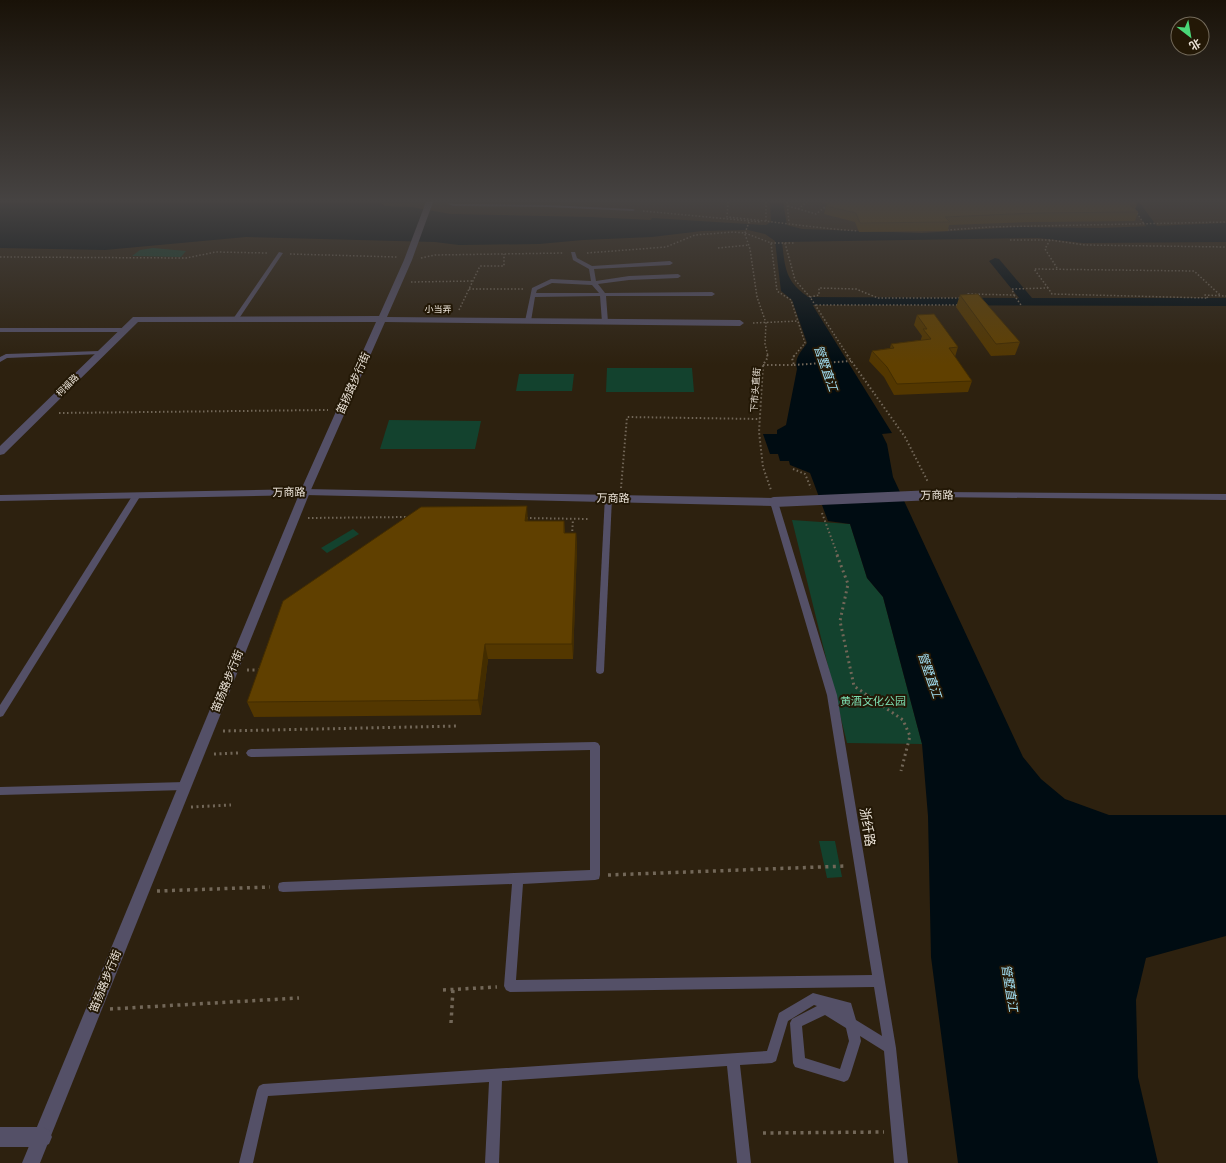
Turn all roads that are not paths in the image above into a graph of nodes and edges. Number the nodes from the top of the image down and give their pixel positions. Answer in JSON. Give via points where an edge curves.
{"nodes":[{"id":1,"x":279,"y":256,"type":"edge"},
{"id":2,"x":409,"y":256,"type":"edge"},
{"id":3,"x":574,"y":256,"type":"edge"},
{"id":4,"x":670,"y":263,"type":"dead end"},
{"id":5,"x":591,"y":268,"type":"junction"},
{"id":6,"x":678,"y":276,"type":"dead end"},
{"id":7,"x":594,"y":283,"type":"junction"},
{"id":8,"x":534,"y":292,"type":"junction"},
{"id":9,"x":603,"y":294,"type":"junction"},
{"id":10,"x":712,"y":294,"type":"dead end"},
{"id":11,"x":136,"y":319,"type":"joint"},
{"id":12,"x":236,"y":319,"type":"junction"},
{"id":13,"x":382,"y":319,"type":"junction"},
{"id":14,"x":528,"y":321,"type":"junction"},
{"id":15,"x":605,"y":322,"type":"junction"},
{"id":16,"x":740,"y":324,"type":"road end"},
{"id":17,"x":0,"y":330,"type":"edge"},
{"id":18,"x":125,"y":330,"type":"junction"},
{"id":19,"x":99,"y":353,"type":"junction"},
{"id":20,"x":0,"y":360,"type":"edge"},
{"id":21,"x":0,"y":452,"type":"edge"},
{"id":22,"x":305,"y":492,"type":"junction"},
{"id":23,"x":137,"y":495,"type":"junction"},
{"id":24,"x":1226,"y":497,"type":"edge"},
{"id":25,"x":0,"y":498,"type":"edge"},
{"id":26,"x":608,"y":498,"type":"junction"},
{"id":27,"x":774,"y":502,"type":"junction"},
{"id":28,"x":600,"y":671,"type":"dead end"},
{"id":29,"x":0,"y":713,"type":"edge"},
{"id":30,"x":252,"y":753,"type":"road end"},
{"id":31,"x":185,"y":786,"type":"junction"},
{"id":32,"x":0,"y":791,"type":"edge"},
{"id":33,"x":518,"y":879,"type":"junction"},
{"id":34,"x":283,"y":887,"type":"road end"},
{"id":35,"x":879,"y":981,"type":"junction"},
{"id":36,"x":890,"y":1048,"type":"junction"},
{"id":37,"x":733,"y":1060,"type":"junction"},
{"id":38,"x":496,"y":1074,"type":"junction"},
{"id":39,"x":0,"y":1137,"type":"edge"},
{"id":40,"x":42,"y":1137,"type":"junction"},
{"id":41,"x":31,"y":1163,"type":"edge"},
{"id":42,"x":246,"y":1163,"type":"edge"},
{"id":43,"x":492,"y":1163,"type":"edge"},
{"id":44,"x":744,"y":1163,"type":"edge"},
{"id":45,"x":901,"y":1163,"type":"edge"}],
"edges":[{"from":1,"to":12,"type":"lane"},
{"from":2,"to":13,"type":"street","name":"笛扬路步行街"},
{"from":3,"to":5,"type":"lane"},
{"from":4,"to":5,"type":"lane"},
{"from":5,"to":7,"type":"lane"},
{"from":6,"to":7,"type":"lane","via":[[629,278]]},
{"from":7,"to":8,"type":"lane","via":[[551,281]]},
{"from":7,"to":9,"type":"lane"},
{"from":8,"to":9,"type":"lane"},
{"from":8,"to":14,"type":"lane"},
{"from":9,"to":10,"type":"lane"},
{"from":9,"to":15,"type":"lane"},
{"from":11,"to":12,"type":"street","name":"小当弄"},
{"from":11,"to":18,"type":"street","name":"柯福路"},
{"from":12,"to":13,"type":"street","name":"小当弄"},
{"from":13,"to":14,"type":"street","name":"小当弄"},
{"from":13,"to":22,"type":"street","name":"笛扬路步行街"},
{"from":14,"to":15,"type":"street","name":"小当弄"},
{"from":15,"to":16,"type":"street","name":"小当弄"},
{"from":17,"to":18,"type":"lane"},
{"from":18,"to":19,"type":"street","name":"柯福路"},
{"from":19,"to":20,"type":"lane","via":[[6,356]]},
{"from":19,"to":21,"type":"street","name":"柯福路"},
{"from":22,"to":23,"type":"street","name":"万商路"},
{"from":22,"to":26,"type":"street","name":"万商路"},
{"from":22,"to":31,"type":"street","name":"笛扬路步行街"},
{"from":23,"to":25,"type":"street","name":"万商路"},
{"from":23,"to":29,"type":"lane"},
{"from":24,"to":27,"type":"street","name":"万商路","bridge":true,"via":[[934,495]]},
{"from":26,"to":27,"type":"street","name":"万商路"},
{"from":26,"to":28,"type":"lane"},
{"from":27,"to":35,"type":"lane","name":"浙纤路","via":[[832,695]]},
{"from":30,"to":33,"type":"lane","via":[[595,746],[595,875]]},
{"from":31,"to":32,"type":"lane"},
{"from":31,"to":40,"type":"street","name":"笛扬路步行街"},
{"from":33,"to":34,"type":"lane"},
{"from":33,"to":35,"type":"lane","via":[[510,986]]},
{"from":35,"to":36,"type":"lane","name":"浙纤路"},
{"from":36,"to":37,"type":"lane","via":[[884,1044],[877,1040],[871,1036],[864,1032],[858,1028],[851,1024],[845,1020],[825,1008],[796,1023],[799,1064],[844,1076],[855,1041],[854,1035],[852,1028],[850,1021],[847,1007],[813,999],[783,1017],[772,1057]]},
{"from":36,"to":45,"type":"lane","name":"浙纤路"},
{"from":37,"to":38,"type":"lane"},
{"from":37,"to":44,"type":"lane"},
{"from":38,"to":42,"type":"lane","via":[[263,1090]]},
{"from":38,"to":43,"type":"lane"},
{"from":39,"to":40,"type":"street"},
{"from":40,"to":41,"type":"street","name":"笛扬路步行街"}]}
